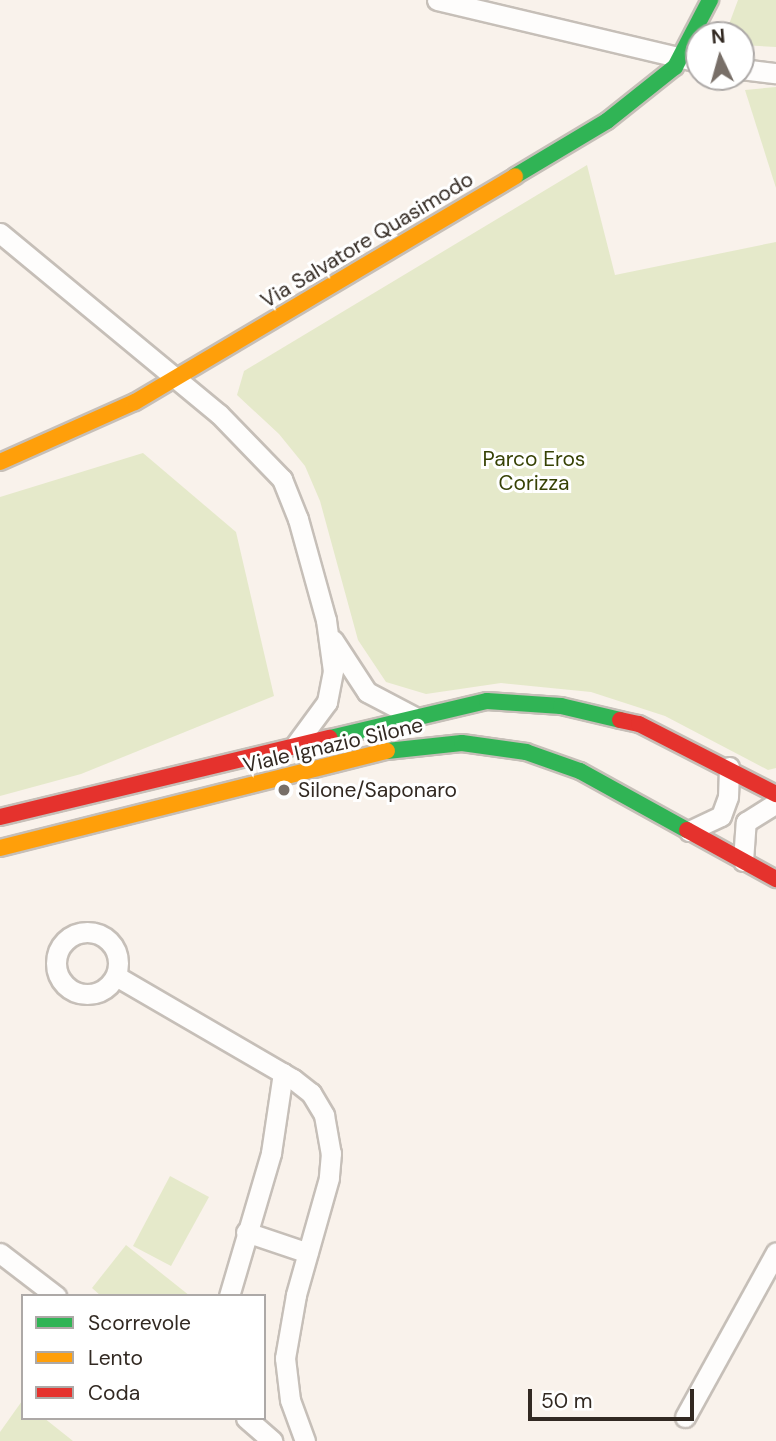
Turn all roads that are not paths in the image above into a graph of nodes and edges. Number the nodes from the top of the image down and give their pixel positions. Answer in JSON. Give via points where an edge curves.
{"nodes":[{"id":1,"x":437,"y":0,"type":"edge"},
{"id":2,"x":710,"y":0,"type":"edge"},
{"id":3,"x":703,"y":21,"type":"edge"},
{"id":4,"x":685,"y":59,"type":"edge"},
{"id":5,"x":685,"y":64,"type":"edge"},
{"id":6,"x":755,"y":71,"type":"edge"},
{"id":7,"x":776,"y":73,"type":"edge"},
{"id":8,"x":0,"y":233,"type":"edge"},
{"id":9,"x":175,"y":379,"type":"junction"},
{"id":10,"x":0,"y":463,"type":"edge"},
{"id":11,"x":330,"y":635,"type":"junction"},
{"id":12,"x":413,"y":716,"type":"junction"},
{"id":13,"x":296,"y":744,"type":"junction"},
{"id":14,"x":729,"y":767,"type":"junction"},
{"id":15,"x":776,"y":794,"type":"edge"},
{"id":16,"x":776,"y":803,"type":"edge"},
{"id":17,"x":0,"y":817,"type":"edge"},
{"id":18,"x":689,"y":831,"type":"junction"},
{"id":19,"x":0,"y":848,"type":"edge"},
{"id":20,"x":743,"y":861,"type":"junction"},
{"id":21,"x":776,"y":879,"type":"edge"},
{"id":22,"x":116,"y":976,"type":"dead end"},
{"id":23,"x":283,"y":1073,"type":"junction"},
{"id":24,"x":246,"y":1232,"type":"junction"},
{"id":25,"x":776,"y":1252,"type":"edge"},
{"id":26,"x":0,"y":1253,"type":"edge"},
{"id":27,"x":308,"y":1253,"type":"junction"},
{"id":28,"x":53,"y":1294,"type":"edge"},
{"id":29,"x":230,"y":1294,"type":"edge"},
{"id":30,"x":685,"y":1417,"type":"dead end"},
{"id":31,"x":248,"y":1420,"type":"edge"},
{"id":32,"x":272,"y":1441,"type":"edge"},
{"id":33,"x":306,"y":1441,"type":"edge"}],
"edges":[{"from":1,"to":4,"type":"street"},
{"from":2,"to":3,"type":"street","name":"Via Salvatore Quasimodo"},
{"from":5,"to":9,"type":"street","name":"Via Salvatore Quasimodo","via":[[607,121]]},
{"from":6,"to":7,"type":"street"},
{"from":8,"to":9,"type":"street"},
{"from":9,"to":10,"type":"street","name":"Via Salvatore Quasimodo","via":[[113,414]]},
{"from":9,"to":11,"type":"street","via":[[251,442],[282,479],[298,519]]},
{"from":11,"to":12,"type":"street","via":[[367,692]]},
{"from":11,"to":13,"type":"street","via":[[332,690]]},
{"from":12,"to":13,"type":"street","name":"Viale Ignazio Silone"},
{"from":12,"to":14,"type":"street","name":"Viale Ignazio Silone","via":[[476,702],[561,706],[639,724]]},
{"from":13,"to":17,"type":"street","name":"Viale Ignazio Silone"},
{"from":14,"to":15,"type":"street","name":"Viale Ignazio Silone"},
{"from":14,"to":18,"type":"street","via":[[728,797],[721,816]]},
{"from":16,"to":20,"type":"street","via":[[746,821]]},
{"from":18,"to":19,"type":"street","name":"Viale Ignazio Silone","via":[[551,759],[495,746],[449,743],[388,751]]},
{"from":18,"to":20,"type":"street","name":"Viale Ignazio Silone"},
{"from":20,"to":21,"type":"street","name":"Viale Ignazio Silone"},
{"from":22,"to":23,"type":"street"},
{"from":23,"to":24,"type":"street","via":[[274,1140]]},
{"from":23,"to":27,"type":"street","via":[[315,1098],[330,1142],[326,1192]]},
{"from":24,"to":27,"type":"street"},
{"from":24,"to":29,"type":"street"},
{"from":25,"to":30,"type":"street"},
{"from":26,"to":28,"type":"street"},
{"from":27,"to":33,"type":"street","via":[[285,1358],[290,1400]]},
{"from":31,"to":32,"type":"street"}]}
